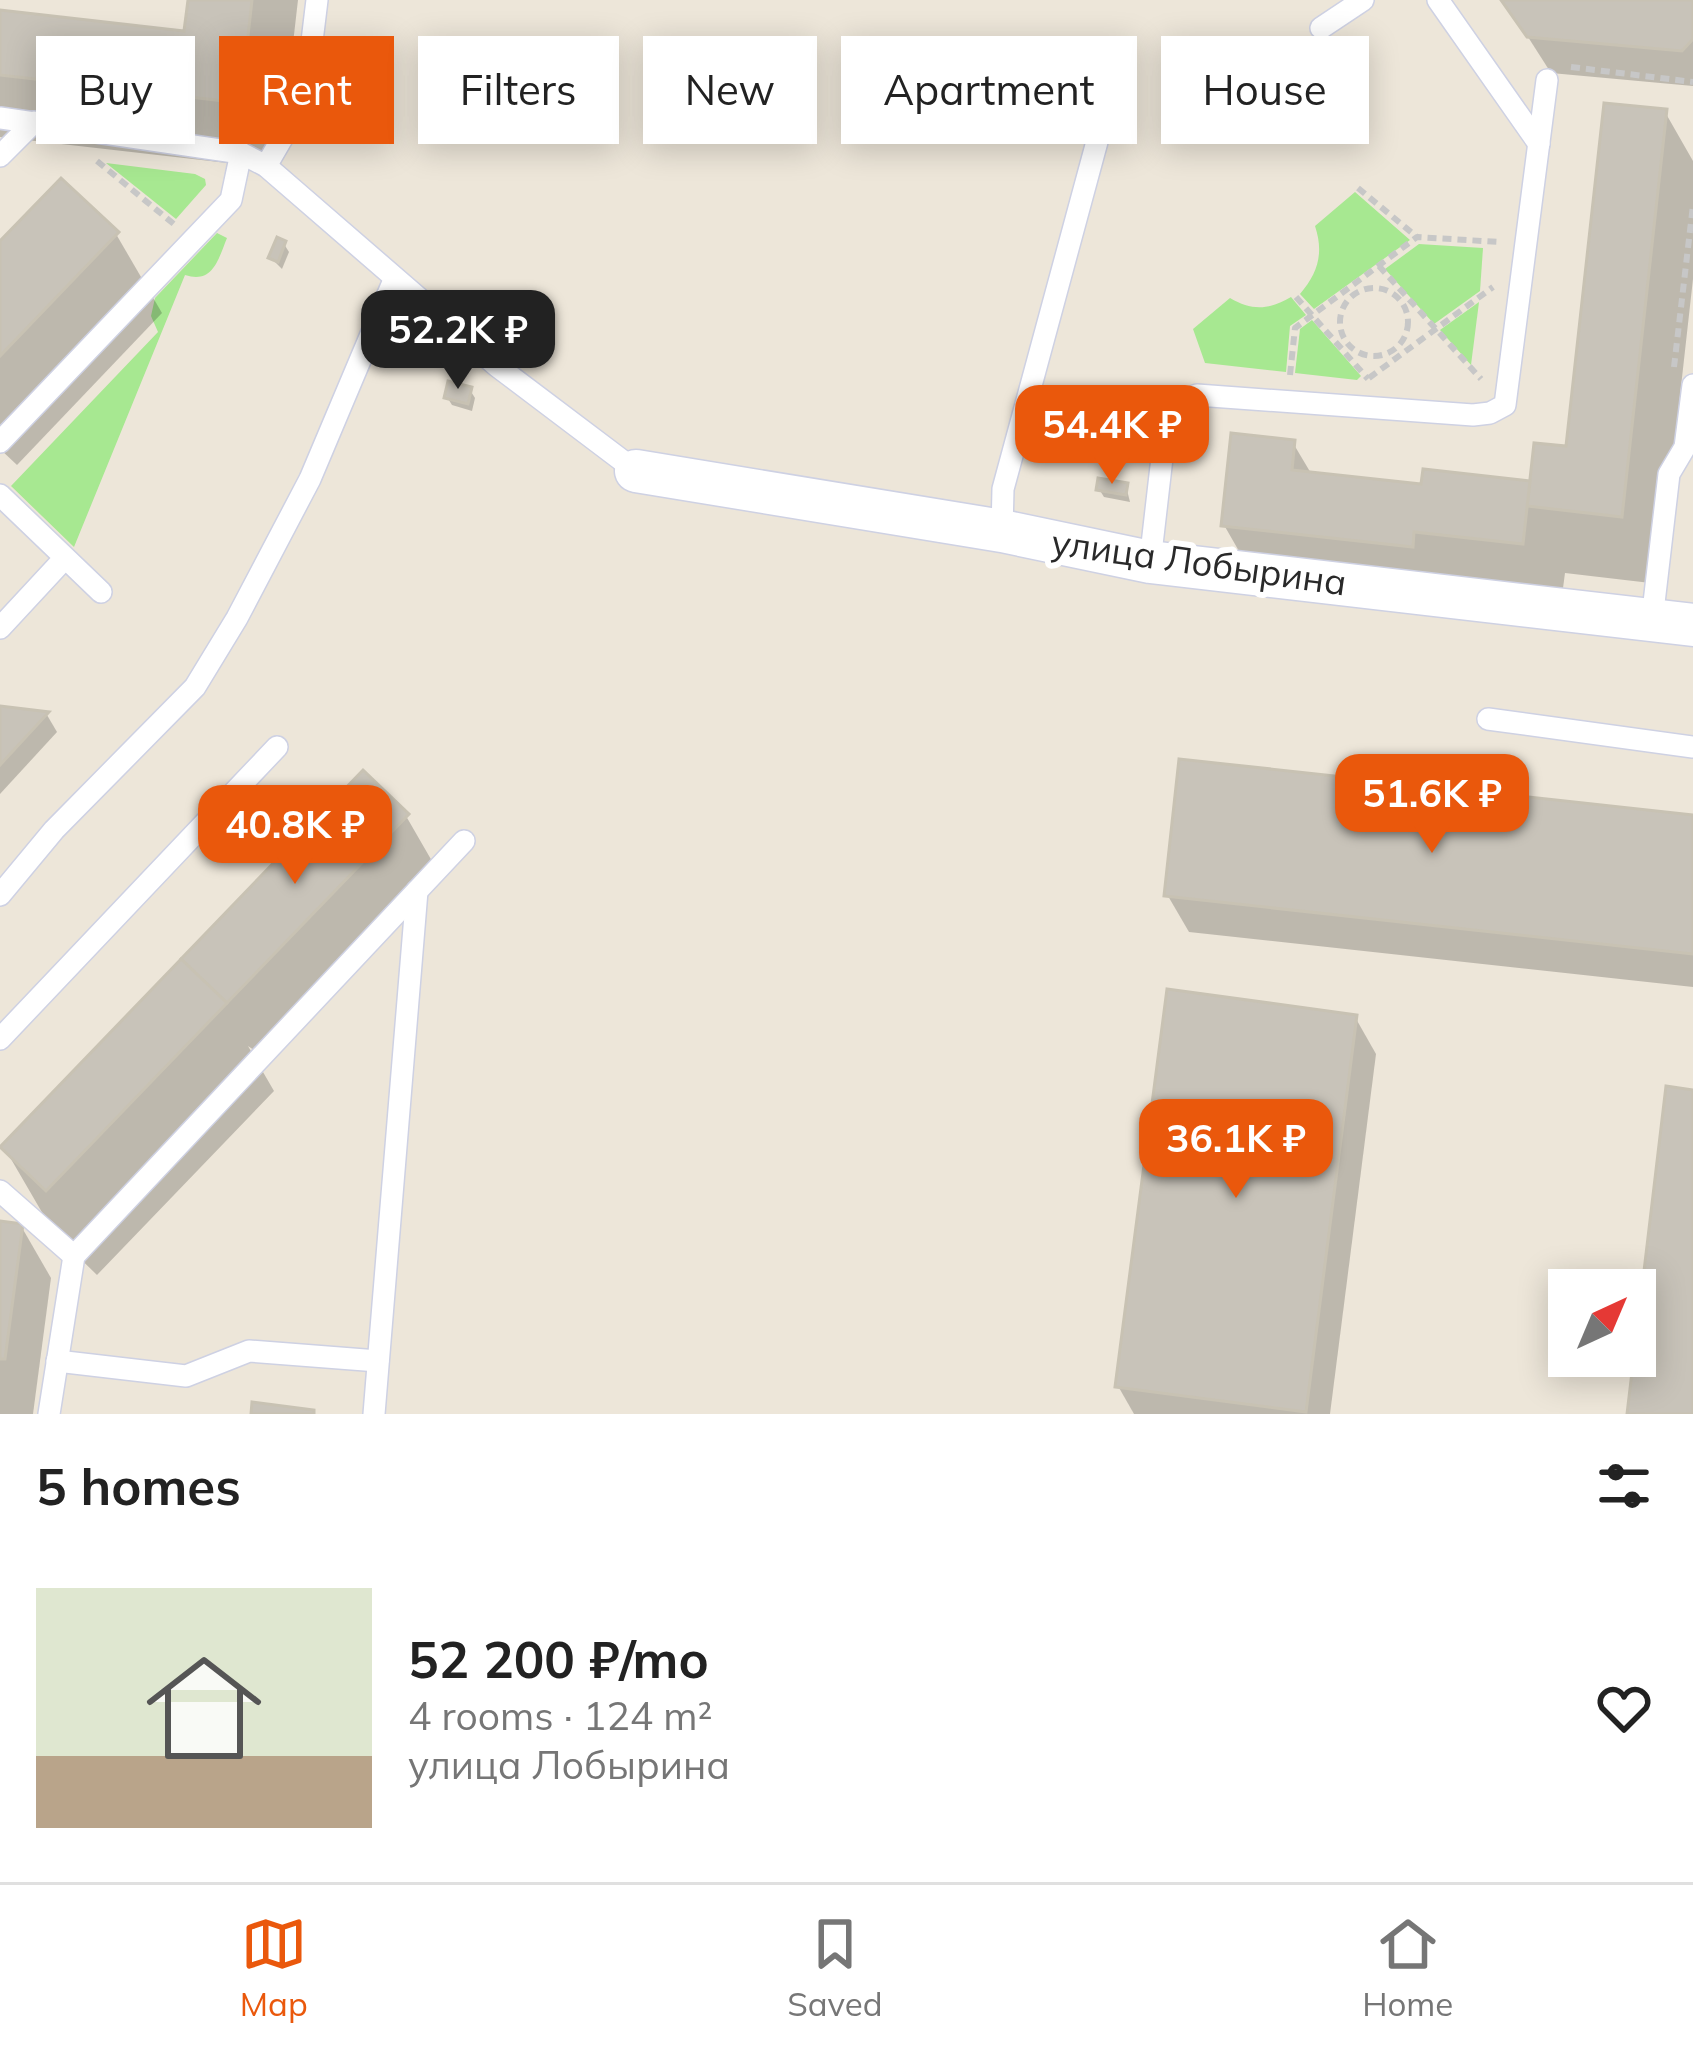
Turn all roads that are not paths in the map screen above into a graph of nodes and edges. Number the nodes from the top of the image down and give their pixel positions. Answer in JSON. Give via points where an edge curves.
{"nodes":[{"id":1,"x":317,"y":0,"type":"edge"},
{"id":2,"x":1363,"y":0,"type":"edge"},
{"id":3,"x":1438,"y":0,"type":"edge"},
{"id":4,"x":1321,"y":28,"type":"dead end"},
{"id":5,"x":1547,"y":80,"type":"road end"},
{"id":6,"x":0,"y":118,"type":"edge"},
{"id":7,"x":34,"y":122,"type":"junction"},
{"id":8,"x":1096,"y":144,"type":"edge"},
{"id":9,"x":1539,"y":144,"type":"junction"},
{"id":10,"x":241,"y":153,"type":"junction"},
{"id":11,"x":0,"y":156,"type":"edge"},
{"id":12,"x":266,"y":166,"type":"junction"},
{"id":13,"x":394,"y":280,"type":"junction"},
{"id":14,"x":1693,"y":386,"type":"edge"},
{"id":15,"x":0,"y":442,"type":"edge"},
{"id":16,"x":1689,"y":447,"type":"edge"},
{"id":17,"x":636,"y":471,"type":"joint"},
{"id":18,"x":0,"y":495,"type":"edge"},
{"id":19,"x":1002,"y":531,"type":"junction"},
{"id":20,"x":64,"y":559,"type":"junction"},
{"id":21,"x":1150,"y":562,"type":"junction"},
{"id":22,"x":101,"y":592,"type":"dead end"},
{"id":23,"x":5,"y":613,"type":"edge"},
{"id":24,"x":1672,"y":622,"type":"edge"},
{"id":25,"x":1489,"y":719,"type":"dead end"},
{"id":26,"x":277,"y":747,"type":"dead end"},
{"id":27,"x":1693,"y":747,"type":"edge"},
{"id":28,"x":464,"y":841,"type":"dead end"},
{"id":29,"x":417,"y":891,"type":"junction"},
{"id":30,"x":0,"y":895,"type":"edge"},
{"id":31,"x":0,"y":1039,"type":"edge"},
{"id":32,"x":0,"y":1191,"type":"edge"},
{"id":33,"x":74,"y":1256,"type":"junction"},
{"id":34,"x":57,"y":1360,"type":"junction"},
{"id":35,"x":378,"y":1361,"type":"junction"},
{"id":36,"x":49,"y":1414,"type":"edge"},
{"id":37,"x":374,"y":1414,"type":"edge"}],
"edges":[{"from":1,"to":12,"type":"lane","via":[[305,100]]},
{"from":2,"to":4,"type":"lane"},
{"from":3,"to":9,"type":"lane"},
{"from":5,"to":9,"type":"lane"},
{"from":6,"to":7,"type":"lane"},
{"from":7,"to":10,"type":"lane"},
{"from":7,"to":11,"type":"lane"},
{"from":8,"to":19,"type":"lane","via":[[1004,489]]},
{"from":9,"to":21,"type":"lane","via":[[1504,405],[1473,416],[1197,395],[1176,404],[1166,423]]},
{"from":10,"to":12,"type":"lane"},
{"from":10,"to":15,"type":"lane","via":[[231,200]]},
{"from":12,"to":13,"type":"lane"},
{"from":13,"to":17,"type":"lane"},
{"from":13,"to":30,"type":"lane","via":[[310,478],[195,687]]},
{"from":14,"to":16,"type":"lane"},
{"from":16,"to":24,"type":"lane","via":[[1670,474]]},
{"from":17,"to":19,"type":"street","name":"улица Лобырина"},
{"from":18,"to":20,"type":"lane"},
{"from":19,"to":21,"type":"street","name":"улица Лобырина"},
{"from":20,"to":22,"type":"lane"},
{"from":20,"to":23,"type":"lane"},
{"from":21,"to":24,"type":"street","name":"улица Лобырина"},
{"from":25,"to":27,"type":"lane"},
{"from":26,"to":31,"type":"lane"},
{"from":28,"to":29,"type":"lane"},
{"from":29,"to":33,"type":"lane"},
{"from":29,"to":35,"type":"lane"},
{"from":32,"to":33,"type":"lane"},
{"from":33,"to":34,"type":"lane"},
{"from":34,"to":35,"type":"lane","via":[[186,1376],[249,1351]]},
{"from":34,"to":36,"type":"lane"},
{"from":35,"to":37,"type":"lane"}]}
